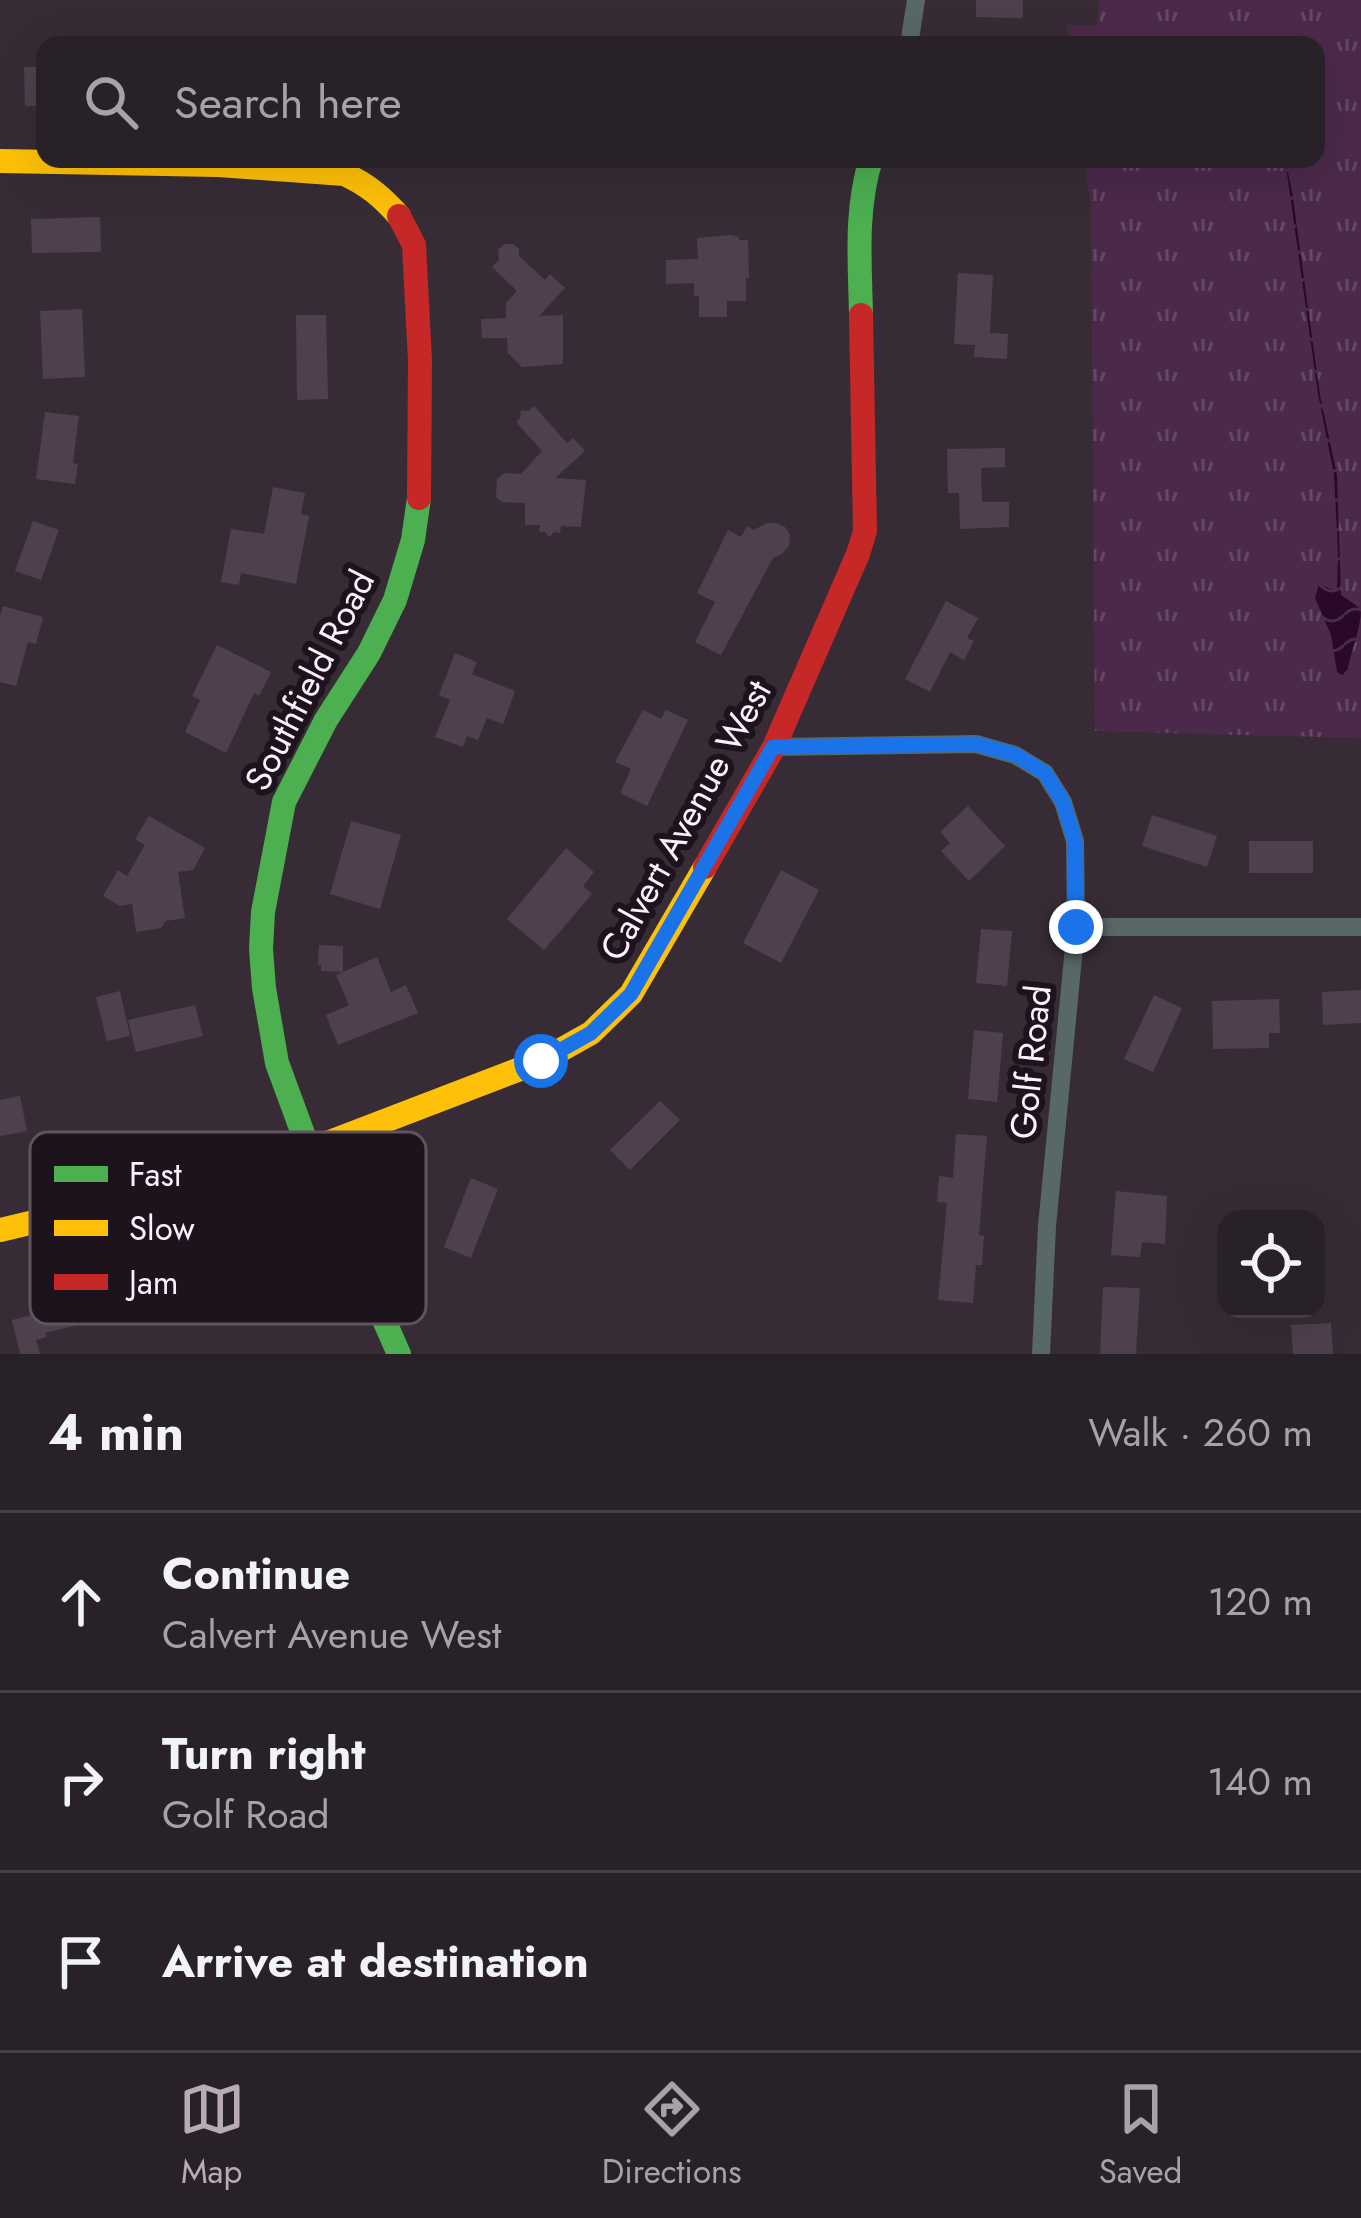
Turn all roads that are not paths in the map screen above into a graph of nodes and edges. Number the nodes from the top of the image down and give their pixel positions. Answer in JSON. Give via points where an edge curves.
{"nodes":[{"id":1,"x":916,"y":0,"type":"edge"},
{"id":2,"x":910,"y":36,"type":"edge"},
{"id":3,"x":0,"y":161,"type":"edge"},
{"id":4,"x":36,"y":162,"type":"edge"},
{"id":5,"x":260,"y":168,"type":"edge"},
{"id":6,"x":868,"y":168,"type":"edge"},
{"id":7,"x":773,"y":747,"type":"junction"},
{"id":8,"x":1076,"y":927,"type":"junction"},
{"id":9,"x":1361,"y":927,"type":"edge"},
{"id":10,"x":302,"y":1132,"type":"edge"},
{"id":11,"x":356,"y":1132,"type":"edge"},
{"id":12,"x":30,"y":1223,"type":"edge"},
{"id":13,"x":0,"y":1230,"type":"edge"},
{"id":14,"x":386,"y":1324,"type":"edge"},
{"id":15,"x":399,"y":1354,"type":"edge"},
{"id":16,"x":1041,"y":1354,"type":"edge"}],
"edges":[{"from":1,"to":2,"type":"street"},
{"from":3,"to":4,"type":"street","name":"Southfield Road"},
{"from":5,"to":10,"type":"street","name":"Southfield Road","via":[[344,174],[402,220],[414,245],[420,361],[413,540],[395,600],[284,802],[263,911],[264,988],[277,1063]]},
{"from":6,"to":7,"type":"street","name":"Calvert Avenue West","via":[[859,228],[865,531]]},
{"from":7,"to":8,"type":"street","name":"Golf Road","via":[[976,744],[1016,755],[1045,773],[1063,802],[1075,841]]},
{"from":7,"to":11,"type":"street","name":"Calvert Avenue West","via":[[631,994],[591,1033],[541,1061]]},
{"from":8,"to":9,"type":"street"},
{"from":8,"to":16,"type":"street","name":"Golf Road"},
{"from":12,"to":13,"type":"street","name":"Calvert Avenue West"},
{"from":14,"to":15,"type":"street","name":"Southfield Road"}]}
